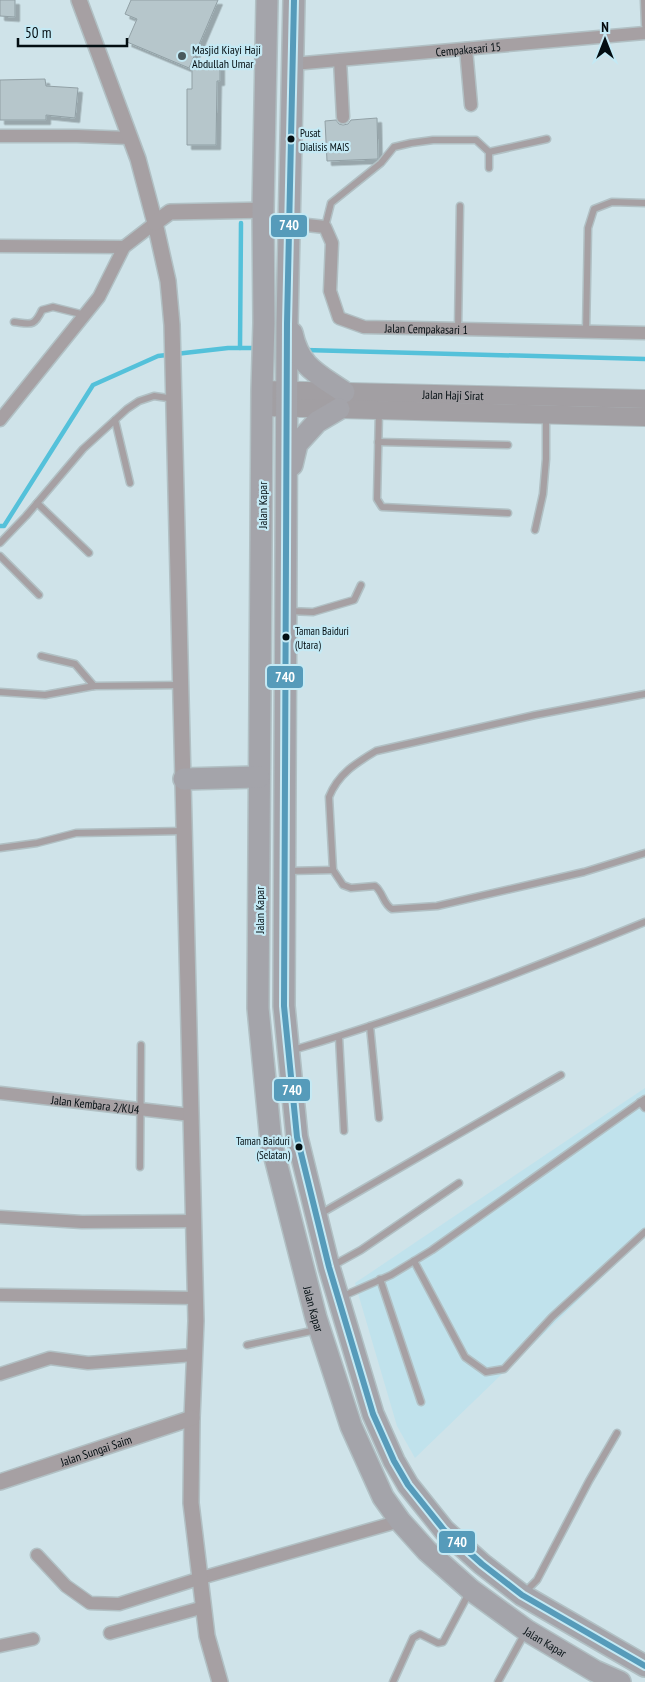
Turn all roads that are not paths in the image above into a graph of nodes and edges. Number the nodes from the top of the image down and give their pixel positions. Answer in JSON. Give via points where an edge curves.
{"nodes":[{"id":1,"x":79,"y":0,"type":"edge"},
{"id":2,"x":267,"y":0,"type":"edge"},
{"id":3,"x":294,"y":0,"type":"edge"},
{"id":4,"x":644,"y":0,"type":"edge"},
{"id":5,"x":645,"y":25,"type":"edge"},
{"id":6,"x":645,"y":33,"type":"edge"},
{"id":7,"x":466,"y":48,"type":"junction"},
{"id":8,"x":340,"y":60,"type":"junction"},
{"id":9,"x":293,"y":64,"type":"junction"},
{"id":10,"x":471,"y":104,"type":"dead end"},
{"id":11,"x":343,"y":117,"type":"dead end"},
{"id":12,"x":0,"y":136,"type":"edge"},
{"id":13,"x":130,"y":138,"type":"junction"},
{"id":14,"x":547,"y":139,"type":"dead end"},
{"id":15,"x":489,"y":152,"type":"junction"},
{"id":16,"x":489,"y":168,"type":"dead end"},
{"id":17,"x":645,"y":203,"type":"edge"},
{"id":18,"x":460,"y":206,"type":"dead end"},
{"id":19,"x":263,"y":210,"type":"junction"},
{"id":20,"x":155,"y":223,"type":"junction"},
{"id":21,"x":289,"y":224,"type":"junction"},
{"id":22,"x":325,"y":227,"type":"junction"},
{"id":23,"x":0,"y":246,"type":"edge"},
{"id":24,"x":124,"y":247,"type":"junction"},
{"id":25,"x":85,"y":315,"type":"junction"},
{"id":26,"x":14,"y":322,"type":"dead end"},
{"id":27,"x":458,"y":329,"type":"junction"},
{"id":28,"x":586,"y":332,"type":"junction"},
{"id":29,"x":645,"y":333,"type":"edge"},
{"id":30,"x":296,"y":367,"type":"junction"},
{"id":31,"x":262,"y":398,"type":"junction"},
{"id":32,"x":175,"y":399,"type":"junction"},
{"id":33,"x":287,"y":399,"type":"junction"},
{"id":34,"x":645,"y":399,"type":"edge"},
{"id":35,"x":342,"y":400,"type":"junction"},
{"id":36,"x":379,"y":410,"type":"junction"},
{"id":37,"x":546,"y":414,"type":"junction"},
{"id":38,"x":645,"y":417,"type":"edge"},
{"id":39,"x":0,"y":420,"type":"edge"},
{"id":40,"x":115,"y":420,"type":"junction"},
{"id":41,"x":378,"y":442,"type":"junction"},
{"id":42,"x":508,"y":445,"type":"dead end"},
{"id":43,"x":130,"y":483,"type":"dead end"},
{"id":44,"x":286,"y":487,"type":"junction"},
{"id":45,"x":37,"y":504,"type":"junction"},
{"id":46,"x":508,"y":513,"type":"dead end"},
{"id":47,"x":535,"y":530,"type":"dead end"},
{"id":48,"x":0,"y":543,"type":"edge"},
{"id":49,"x":89,"y":553,"type":"dead end"},
{"id":50,"x":0,"y":556,"type":"edge"},
{"id":51,"x":361,"y":585,"type":"dead end"},
{"id":52,"x":39,"y":595,"type":"dead end"},
{"id":53,"x":261,"y":611,"type":"junction"},
{"id":54,"x":287,"y":611,"type":"junction"},
{"id":55,"x":41,"y":656,"type":"dead end"},
{"id":56,"x":182,"y":685,"type":"junction"},
{"id":57,"x":94,"y":686,"type":"junction"},
{"id":58,"x":0,"y":692,"type":"edge"},
{"id":59,"x":645,"y":694,"type":"edge"},
{"id":60,"x":259,"y":777,"type":"junction"},
{"id":61,"x":184,"y":779,"type":"junction"},
{"id":62,"x":185,"y":831,"type":"junction"},
{"id":63,"x":0,"y":848,"type":"edge"},
{"id":64,"x":645,"y":853,"type":"edge"},
{"id":65,"x":333,"y":870,"type":"junction"},
{"id":66,"x":284,"y":871,"type":"junction"},
{"id":67,"x":645,"y":922,"type":"edge"},
{"id":68,"x":370,"y":1026,"type":"junction"},
{"id":69,"x":339,"y":1037,"type":"junction"},
{"id":70,"x":141,"y":1045,"type":"dead end"},
{"id":71,"x":289,"y":1051,"type":"junction"},
{"id":72,"x":561,"y":1075,"type":"dead end"},
{"id":73,"x":0,"y":1094,"type":"edge"},
{"id":74,"x":643,"y":1100,"type":"edge"},
{"id":75,"x":645,"y":1108,"type":"edge"},
{"id":76,"x":140,"y":1109,"type":"junction"},
{"id":77,"x":191,"y":1115,"type":"junction"},
{"id":78,"x":379,"y":1118,"type":"dead end"},
{"id":79,"x":344,"y":1131,"type":"dead end"},
{"id":80,"x":140,"y":1167,"type":"dead end"},
{"id":81,"x":459,"y":1183,"type":"dead end"},
{"id":82,"x":317,"y":1216,"type":"junction"},
{"id":83,"x":0,"y":1217,"type":"edge"},
{"id":84,"x":194,"y":1221,"type":"junction"},
{"id":85,"x":645,"y":1232,"type":"edge"},
{"id":86,"x":414,"y":1261,"type":"junction"},
{"id":87,"x":329,"y":1267,"type":"junction"},
{"id":88,"x":380,"y":1279,"type":"junction"},
{"id":89,"x":0,"y":1295,"type":"edge"},
{"id":90,"x":196,"y":1298,"type":"junction"},
{"id":91,"x":338,"y":1299,"type":"junction"},
{"id":92,"x":320,"y":1330,"type":"junction"},
{"id":93,"x":247,"y":1345,"type":"dead end"},
{"id":94,"x":194,"y":1355,"type":"junction"},
{"id":95,"x":0,"y":1374,"type":"edge"},
{"id":96,"x":421,"y":1402,"type":"dead end"},
{"id":97,"x":192,"y":1418,"type":"junction"},
{"id":98,"x":617,"y":1433,"type":"dead end"},
{"id":99,"x":0,"y":1482,"type":"edge"},
{"id":100,"x":400,"y":1521,"type":"junction"},
{"id":101,"x":37,"y":1556,"type":"dead end"},
{"id":102,"x":200,"y":1578,"type":"junction"},
{"id":103,"x":471,"y":1590,"type":"junction"},
{"id":104,"x":522,"y":1595,"type":"junction"},
{"id":105,"x":204,"y":1607,"type":"junction"},
{"id":106,"x":526,"y":1630,"type":"junction"},
{"id":107,"x":110,"y":1633,"type":"dead end"},
{"id":108,"x":33,"y":1639,"type":"dead end"},
{"id":109,"x":0,"y":1646,"type":"edge"},
{"id":110,"x":645,"y":1666,"type":"edge"},
{"id":111,"x":220,"y":1682,"type":"edge"},
{"id":112,"x":393,"y":1682,"type":"edge"},
{"id":113,"x":498,"y":1682,"type":"edge"},
{"id":114,"x":620,"y":1682,"type":"edge"}],
"edges":[{"from":1,"to":13,"type":"street"},
{"from":2,"to":19,"type":"highway","name":"Jalan Kapar"},
{"from":3,"to":9,"type":"highway","name":"Jalan Kapar"},
{"from":4,"to":5,"type":"lane"},
{"from":6,"to":7,"type":"street","name":"Cempakasari 15"},
{"from":7,"to":8,"type":"street","name":"Cempakasari 15"},
{"from":7,"to":10,"type":"street"},
{"from":8,"to":9,"type":"street","name":"Cempakasari 15"},
{"from":8,"to":11,"type":"street"},
{"from":9,"to":21,"type":"highway","name":"Jalan Kapar"},
{"from":12,"to":13,"type":"street"},
{"from":13,"to":20,"type":"street"},
{"from":14,"to":15,"type":"lane"},
{"from":15,"to":16,"type":"lane"},
{"from":15,"to":22,"type":"lane","via":[[476,140],[433,140],[394,147],[381,163],[331,203]]},
{"from":17,"to":28,"type":"lane","via":[[612,202],[594,209],[588,228]]},
{"from":18,"to":27,"type":"lane"},
{"from":19,"to":20,"type":"street","via":[[170,212]]},
{"from":19,"to":31,"type":"highway","name":"Jalan Kapar"},
{"from":20,"to":24,"type":"street"},
{"from":20,"to":32,"type":"street","via":[[168,281]]},
{"from":21,"to":22,"type":"street"},
{"from":21,"to":30,"type":"highway","name":"Jalan Kapar","via":[[289,327]]},
{"from":22,"to":27,"type":"street","name":"Jalan Cempakasari 1","via":[[332,243],[330,292],[339,318],[364,327]]},
{"from":23,"to":24,"type":"street"},
{"from":24,"to":25,"type":"street","via":[[99,297]]},
{"from":25,"to":26,"type":"lane","via":[[53,307],[42,310],[32,324]]},
{"from":25,"to":39,"type":"street"},
{"from":27,"to":28,"type":"street","name":"Jalan Cempakasari 1"},
{"from":28,"to":29,"type":"street","name":"Jalan Cempakasari 1"},
{"from":30,"to":33,"type":"highway","name":"Jalan Kapar"},
{"from":30,"to":35,"type":"highway"},
{"from":31,"to":33,"type":"main road","name":"Jalan Haji Sirat"},
{"from":31,"to":53,"type":"highway","name":"Jalan Kapar"},
{"from":32,"to":40,"type":"lane","via":[[154,396],[139,401]]},
{"from":32,"to":56,"type":"street"},
{"from":33,"to":35,"type":"main road","name":"Jalan Haji Sirat"},
{"from":33,"to":44,"type":"highway","name":"Jalan Kapar"},
{"from":34,"to":35,"type":"main road","name":"Jalan Haji Sirat"},
{"from":35,"to":36,"type":"main road","name":"Jalan Haji Sirat"},
{"from":35,"to":44,"type":"highway","via":[[297,444]]},
{"from":36,"to":37,"type":"main road","name":"Jalan Haji Sirat"},
{"from":36,"to":41,"type":"lane"},
{"from":37,"to":38,"type":"main road","name":"Jalan Haji Sirat"},
{"from":37,"to":47,"type":"lane","via":[[543,494]]},
{"from":40,"to":43,"type":"lane"},
{"from":40,"to":45,"type":"lane","via":[[83,449]]},
{"from":41,"to":42,"type":"lane"},
{"from":41,"to":46,"type":"lane","via":[[377,499],[382,507]]},
{"from":44,"to":54,"type":"highway","name":"Jalan Kapar"},
{"from":45,"to":48,"type":"lane"},
{"from":45,"to":49,"type":"lane"},
{"from":50,"to":52,"type":"lane"},
{"from":51,"to":54,"type":"lane","via":[[354,600],[313,612]]},
{"from":53,"to":54,"type":"highway"},
{"from":53,"to":60,"type":"highway","name":"Jalan Kapar"},
{"from":54,"to":66,"type":"highway","name":"Jalan Kapar"},
{"from":55,"to":57,"type":"lane","via":[[75,664]]},
{"from":56,"to":57,"type":"lane"},
{"from":56,"to":61,"type":"street"},
{"from":57,"to":58,"type":"lane","via":[[46,695]]},
{"from":59,"to":65,"type":"lane","via":[[376,751],[343,773],[329,797]]},
{"from":60,"to":61,"type":"highway"},
{"from":60,"to":92,"type":"highway","name":"Jalan Kapar","via":[[258,1008],[271,1142]]},
{"from":61,"to":62,"type":"street"},
{"from":62,"to":63,"type":"lane","via":[[76,833]]},
{"from":62,"to":77,"type":"street"},
{"from":64,"to":65,"type":"lane","via":[[584,872],[437,906],[392,909],[375,886],[350,888]]},
{"from":65,"to":66,"type":"lane"},
{"from":66,"to":71,"type":"highway","name":"Jalan Kapar","via":[[284,1006]]},
{"from":67,"to":68,"type":"lane"},
{"from":68,"to":69,"type":"lane"},
{"from":68,"to":78,"type":"lane"},
{"from":69,"to":71,"type":"lane"},
{"from":69,"to":79,"type":"lane"},
{"from":70,"to":76,"type":"lane"},
{"from":71,"to":82,"type":"highway","name":"Jalan Kapar","via":[[297,1137]]},
{"from":72,"to":82,"type":"lane"},
{"from":73,"to":76,"type":"street","name":"Jalan Kembara 2/KU4"},
{"from":74,"to":75,"type":"lane"},
{"from":74,"to":86,"type":"lane"},
{"from":76,"to":77,"type":"street","name":"Jalan Kembara 2/KU4"},
{"from":76,"to":80,"type":"lane"},
{"from":77,"to":84,"type":"street"},
{"from":81,"to":87,"type":"lane","via":[[369,1245]]},
{"from":82,"to":87,"type":"highway","name":"Jalan Kapar"},
{"from":83,"to":84,"type":"street","via":[[82,1222]]},
{"from":84,"to":90,"type":"street"},
{"from":85,"to":86,"type":"lane","via":[[552,1317],[504,1369],[486,1372],[465,1357]]},
{"from":86,"to":88,"type":"lane"},
{"from":87,"to":91,"type":"highway","name":"Jalan Kapar"},
{"from":88,"to":91,"type":"lane"},
{"from":88,"to":96,"type":"lane"},
{"from":89,"to":90,"type":"street"},
{"from":90,"to":94,"type":"street"},
{"from":91,"to":104,"type":"highway","name":"Jalan Kapar","via":[[373,1414],[408,1485],[444,1530]]},
{"from":92,"to":93,"type":"lane"},
{"from":92,"to":100,"type":"highway","name":"Jalan Kapar","via":[[350,1426],[383,1497]]},
{"from":94,"to":95,"type":"street","via":[[88,1363],[50,1358]]},
{"from":94,"to":97,"type":"street"},
{"from":97,"to":99,"type":"street","name":"Jalan Sungai Saim"},
{"from":97,"to":102,"type":"street","via":[[191,1503]]},
{"from":98,"to":104,"type":"lane","via":[[536,1580]]},
{"from":100,"to":102,"type":"street"},
{"from":100,"to":103,"type":"highway","name":"Jalan Kapar","via":[[427,1551]]},
{"from":101,"to":102,"type":"street","via":[[66,1586],[90,1603],[119,1604]]},
{"from":102,"to":105,"type":"street"},
{"from":103,"to":106,"type":"highway","name":"Jalan Kapar"},
{"from":103,"to":112,"type":"lane","via":[[443,1642],[438,1643],[420,1634],[413,1638]]},
{"from":104,"to":110,"type":"highway","name":"Jalan Kapar"},
{"from":105,"to":107,"type":"street"},
{"from":105,"to":111,"type":"street","via":[[207,1636]]},
{"from":106,"to":113,"type":"lane"},
{"from":106,"to":114,"type":"highway","name":"Jalan Kapar"},
{"from":108,"to":109,"type":"street"}]}
